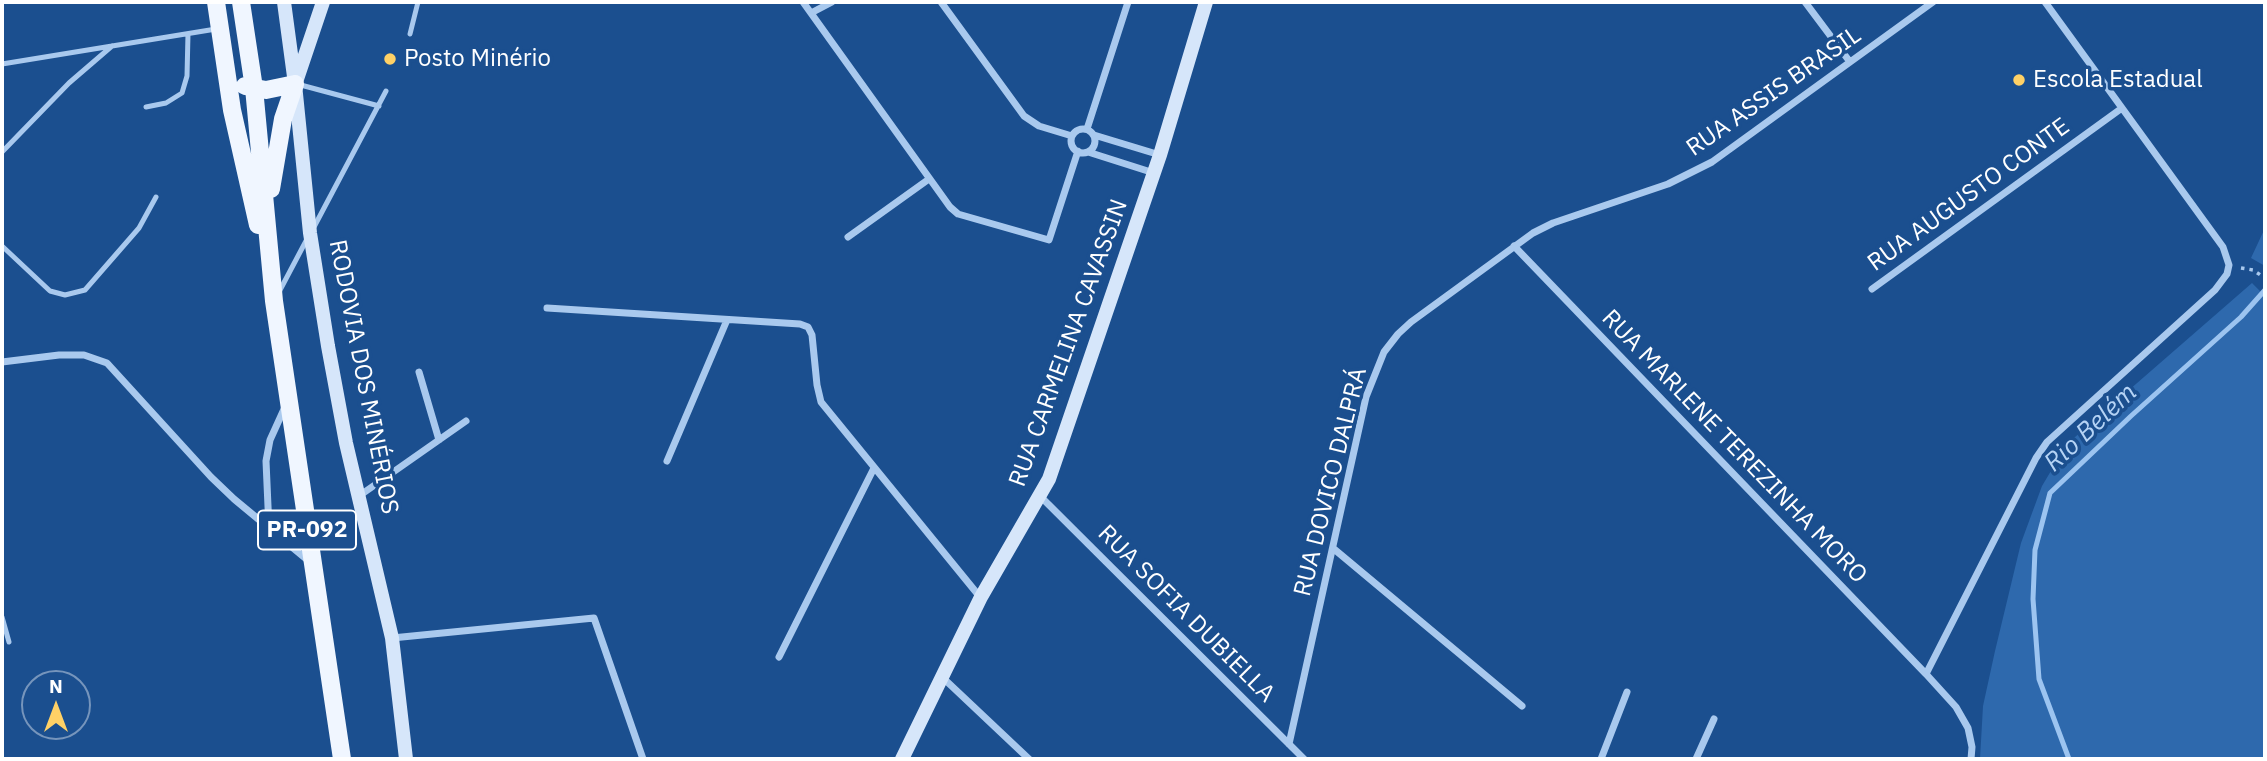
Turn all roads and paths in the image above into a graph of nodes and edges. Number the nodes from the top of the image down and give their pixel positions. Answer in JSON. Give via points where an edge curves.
{"nodes":[{"id":1,"x":216,"y":2,"type":"edge"},
{"id":2,"x":241,"y":2,"type":"edge"},
{"id":3,"x":284,"y":2,"type":"edge"},
{"id":4,"x":323,"y":2,"type":"edge"},
{"id":5,"x":418,"y":2,"type":"edge"},
{"id":6,"x":803,"y":2,"type":"edge"},
{"id":7,"x":832,"y":2,"type":"edge"},
{"id":8,"x":941,"y":2,"type":"edge"},
{"id":9,"x":1128,"y":2,"type":"edge"},
{"id":10,"x":1206,"y":2,"type":"edge"},
{"id":11,"x":1805,"y":2,"type":"edge"},
{"id":12,"x":1933,"y":2,"type":"edge"},
{"id":13,"x":2045,"y":2,"type":"edge"},
{"id":14,"x":811,"y":13,"type":"junction"},
{"id":15,"x":220,"y":29,"type":"junction"},
{"id":16,"x":188,"y":34,"type":"junction"},
{"id":17,"x":410,"y":34,"type":"dead end"},
{"id":18,"x":112,"y":46,"type":"junction"},
{"id":19,"x":1850,"y":62,"type":"junction"},
{"id":20,"x":2,"y":64,"type":"edge"},
{"id":21,"x":227,"y":75,"type":"junction"},
{"id":22,"x":295,"y":84,"type":"junction"},
{"id":23,"x":254,"y":89,"type":"junction"},
{"id":24,"x":386,"y":91,"type":"dead end"},
{"id":25,"x":379,"y":106,"type":"junction"},
{"id":26,"x":146,"y":107,"type":"dead end"},
{"id":27,"x":2122,"y":108,"type":"junction"},
{"id":28,"x":1087,"y":129,"type":"junction"},
{"id":29,"x":1094,"y":135,"type":"junction"},
{"id":30,"x":1072,"y":136,"type":"junction"},
{"id":31,"x":2,"y":152,"type":"edge"},
{"id":32,"x":1078,"y":152,"type":"junction"},
{"id":33,"x":1088,"y":152,"type":"junction"},
{"id":34,"x":1160,"y":155,"type":"junction"},
{"id":35,"x":1154,"y":173,"type":"junction"},
{"id":36,"x":929,"y":178,"type":"junction"},
{"id":37,"x":156,"y":197,"type":"dead end"},
{"id":38,"x":267,"y":231,"type":"junction"},
{"id":39,"x":310,"y":233,"type":"junction"},
{"id":40,"x":848,"y":237,"type":"dead end"},
{"id":41,"x":2,"y":246,"type":"edge"},
{"id":42,"x":1514,"y":246,"type":"junction"},
{"id":43,"x":2253,"y":270,"type":"dead end"},
{"id":44,"x":2265,"y":278,"type":"edge"},
{"id":45,"x":1872,"y":289,"type":"dead end"},
{"id":46,"x":274,"y":301,"type":"junction"},
{"id":47,"x":547,"y":308,"type":"dead end"},
{"id":48,"x":727,"y":320,"type":"junction"},
{"id":49,"x":2,"y":362,"type":"edge"},
{"id":50,"x":419,"y":372,"type":"dead end"},
{"id":51,"x":289,"y":400,"type":"junction"},
{"id":52,"x":466,"y":421,"type":"dead end"},
{"id":53,"x":439,"y":440,"type":"junction"},
{"id":54,"x":667,"y":461,"type":"dead end"},
{"id":55,"x":874,"y":468,"type":"junction"},
{"id":56,"x":359,"y":496,"type":"junction"},
{"id":57,"x":1040,"y":496,"type":"junction"},
{"id":58,"x":269,"y":529,"type":"junction"},
{"id":59,"x":1334,"y":549,"type":"junction"},
{"id":60,"x":312,"y":563,"type":"junction"},
{"id":61,"x":981,"y":597,"type":"junction"},
{"id":62,"x":2,"y":617,"type":"edge"},
{"id":63,"x":392,"y":638,"type":"junction"},
{"id":64,"x":9,"y":642,"type":"dead end"},
{"id":65,"x":779,"y":657,"type":"dead end"},
{"id":66,"x":1926,"y":674,"type":"junction"},
{"id":67,"x":941,"y":676,"type":"junction"},
{"id":68,"x":1627,"y":692,"type":"dead end"},
{"id":69,"x":1522,"y":706,"type":"dead end"},
{"id":70,"x":1714,"y":719,"type":"dead end"},
{"id":71,"x":1289,"y":744,"type":"junction"},
{"id":72,"x":342,"y":759,"type":"edge"},
{"id":73,"x":406,"y":759,"type":"edge"},
{"id":74,"x":643,"y":759,"type":"edge"},
{"id":75,"x":902,"y":759,"type":"edge"},
{"id":76,"x":1029,"y":759,"type":"edge"},
{"id":77,"x":1304,"y":759,"type":"edge"},
{"id":78,"x":1601,"y":759,"type":"edge"},
{"id":79,"x":1696,"y":759,"type":"edge"},
{"id":80,"x":1970,"y":759,"type":"edge"}],
"edges":[{"from":1,"to":15,"type":"main road","number":"PR-092"},
{"from":2,"to":23,"type":"main road","number":"PR-092"},
{"from":3,"to":22,"type":"main road","name":"RODOVIA DOS MINÉRIOS","number":"PR-092"},
{"from":4,"to":22,"type":"main road"},
{"from":5,"to":17,"type":"lane"},
{"from":6,"to":14,"type":"street"},
{"from":7,"to":14,"type":"street"},
{"from":8,"to":30,"type":"street","via":[[1024,116]]},
{"from":9,"to":28,"type":"street"},
{"from":10,"to":34,"type":"main road","name":"RUA CARMELINA CAVASSIN"},
{"from":11,"to":19,"type":"street"},
{"from":12,"to":19,"type":"street","name":"RUA ASSIS BRASIL"},
{"from":13,"to":27,"type":"street"},
{"from":14,"to":36,"type":"street"},
{"from":15,"to":16,"type":"lane"},
{"from":15,"to":21,"type":"main road","number":"PR-092"},
{"from":16,"to":18,"type":"lane"},
{"from":16,"to":26,"type":"lane","via":[[182,93],[166,103]]},
{"from":18,"to":20,"type":"lane"},
{"from":18,"to":31,"type":"lane"},
{"from":19,"to":42,"type":"street","name":"RUA ASSIS BRASIL","via":[[1689,176],[1553,223]]},
{"from":21,"to":23,"type":"main road"},
{"from":21,"to":46,"type":"main road","number":"PR-092"},
{"from":22,"to":23,"type":"main road"},
{"from":22,"to":25,"type":"lane"},
{"from":22,"to":38,"type":"main road","via":[[277,144]]},
{"from":22,"to":39,"type":"main road","name":"RODOVIA DOS MINÉRIOS","number":"PR-092"},
{"from":23,"to":38,"type":"main road","number":"PR-092"},
{"from":24,"to":25,"type":"lane"},
{"from":25,"to":39,"type":"lane"},
{"from":27,"to":45,"type":"street","name":"RUA AUGUSTO CONTE"},
{"from":27,"to":66,"type":"street","via":[[2223,247],[2227,274],[2215,290],[2047,442]]},
{"from":28,"to":29,"type":"street"},
{"from":28,"to":30,"type":"street","via":[[1076,130]]},
{"from":29,"to":33,"type":"street","via":[[1096,143]]},
{"from":29,"to":34,"type":"street"},
{"from":30,"to":32,"type":"street","via":[[1071,144]]},
{"from":32,"to":33,"type":"street"},
{"from":32,"to":36,"type":"street","via":[[1049,240],[958,214]]},
{"from":33,"to":35,"type":"street"},
{"from":34,"to":35,"type":"main road","name":"RUA CARMELINA CAVASSIN"},
{"from":35,"to":57,"type":"main road","name":"RUA CARMELINA CAVASSIN"},
{"from":36,"to":40,"type":"street"},
{"from":37,"to":41,"type":"lane","via":[[139,228],[85,290],[65,295],[50,291]]},
{"from":38,"to":46,"type":"main road","number":"PR-092"},
{"from":39,"to":46,"type":"lane"},
{"from":39,"to":56,"type":"main road","name":"RODOVIA DOS MINÉRIOS","number":"PR-092","via":[[337,398]]},
{"from":42,"to":59,"type":"street","name":"RUA DOVICO DALPRÁ","via":[[1411,322],[1384,352],[1366,397]]},
{"from":42,"to":66,"type":"street","name":"RUA MARLENE TEREZINHA MORO"},
{"from":43,"to":44,"type":"path"},
{"from":46,"to":51,"type":"main road","number":"PR-092"},
{"from":47,"to":48,"type":"street"},
{"from":48,"to":54,"type":"street"},
{"from":48,"to":55,"type":"street","via":[[808,327],[813,335],[821,402]]},
{"from":49,"to":58,"type":"street","via":[[84,355],[107,363],[211,477]]},
{"from":50,"to":53,"type":"street"},
{"from":51,"to":58,"type":"street","via":[[268,451]]},
{"from":51,"to":60,"type":"main road","number":"PR-092"},
{"from":52,"to":53,"type":"street"},
{"from":53,"to":56,"type":"street"},
{"from":55,"to":61,"type":"street"},
{"from":55,"to":65,"type":"street"},
{"from":56,"to":63,"type":"main road","name":"RODOVIA DOS MINÉRIOS","number":"PR-092"},
{"from":57,"to":61,"type":"main road","name":"RUA CARMELINA CAVASSIN"},
{"from":57,"to":71,"type":"street","name":"RUA SOFIA DUBIELLA"},
{"from":58,"to":60,"type":"street"},
{"from":59,"to":69,"type":"street"},
{"from":59,"to":71,"type":"street","name":"RUA DOVICO DALPRÁ"},
{"from":60,"to":72,"type":"main road","number":"PR-092"},
{"from":61,"to":67,"type":"main road","name":"RUA CARMELINA CAVASSIN"},
{"from":62,"to":64,"type":"lane"},
{"from":63,"to":73,"type":"main road","name":"RODOVIA DOS MINÉRIOS","number":"PR-092"},
{"from":63,"to":74,"type":"street","via":[[594,618]]},
{"from":66,"to":80,"type":"street","name":"RUA MARLENE TEREZINHA MORO","via":[[1968,728]]},
{"from":67,"to":75,"type":"main road","name":"RUA CARMELINA CAVASSIN"},
{"from":67,"to":76,"type":"street"},
{"from":68,"to":78,"type":"street"},
{"from":70,"to":79,"type":"street"},
{"from":71,"to":77,"type":"street","name":"RUA SOFIA DUBIELLA"}]}
